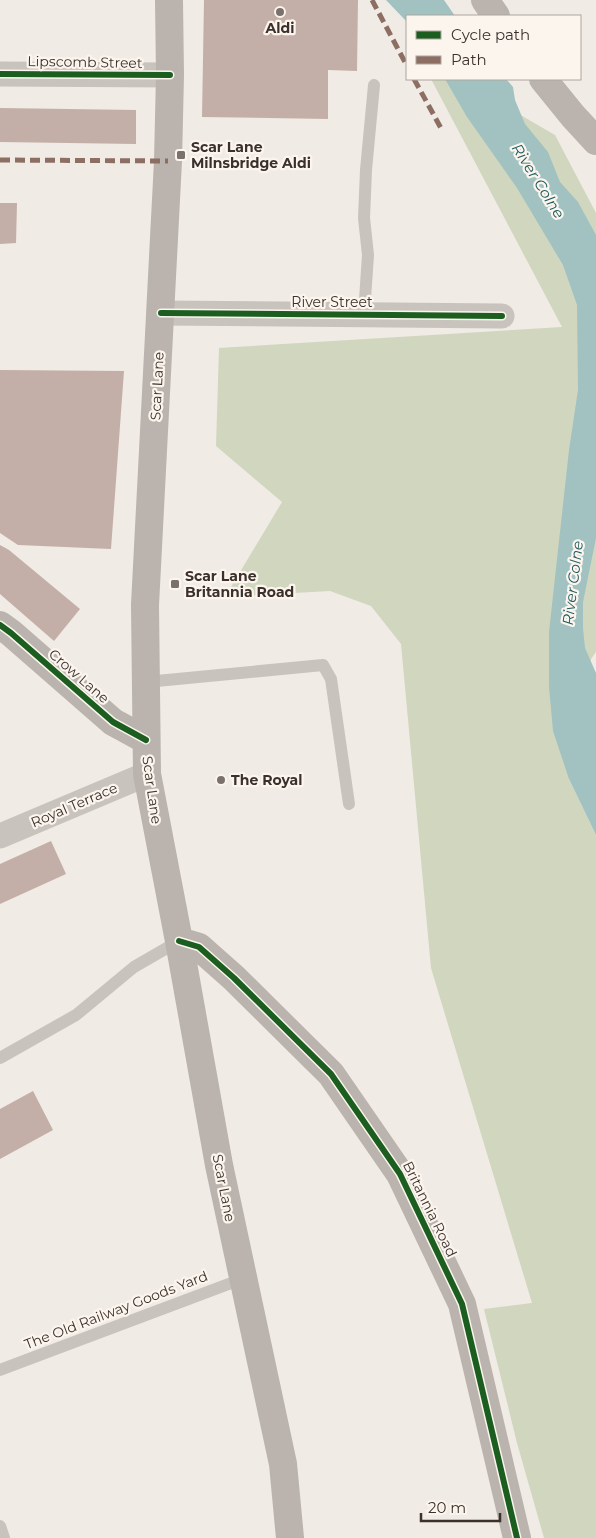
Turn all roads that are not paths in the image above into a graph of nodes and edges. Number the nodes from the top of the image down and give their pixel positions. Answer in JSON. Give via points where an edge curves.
{"nodes":[{"id":1,"x":169,"y":0,"type":"edge"},
{"id":2,"x":485,"y":0,"type":"edge"},
{"id":3,"x":495,"y":15,"type":"edge"},
{"id":4,"x":0,"y":74,"type":"edge"},
{"id":5,"x":170,"y":75,"type":"junction"},
{"id":6,"x":543,"y":80,"type":"edge"},
{"id":7,"x":374,"y":85,"type":"dead end"},
{"id":8,"x":584,"y":118,"type":"edge"},
{"id":9,"x":596,"y":141,"type":"edge"},
{"id":10,"x":161,"y":313,"type":"junction"},
{"id":11,"x":364,"y":314,"type":"junction"},
{"id":12,"x":502,"y":316,"type":"dead end"},
{"id":13,"x":0,"y":625,"type":"edge"},
{"id":14,"x":146,"y":682,"type":"junction"},
{"id":15,"x":146,"y":740,"type":"junction"},
{"id":16,"x":147,"y":774,"type":"junction"},
{"id":17,"x":349,"y":804,"type":"dead end"},
{"id":18,"x":0,"y":836,"type":"edge"},
{"id":19,"x":179,"y":941,"type":"junction"},
{"id":20,"x":0,"y":1058,"type":"edge"},
{"id":21,"x":242,"y":1279,"type":"junction"},
{"id":22,"x":0,"y":1370,"type":"edge"},
{"id":23,"x":0,"y":1526,"type":"edge"},
{"id":24,"x":4,"y":1538,"type":"edge"},
{"id":25,"x":290,"y":1538,"type":"edge"},
{"id":26,"x":517,"y":1538,"type":"edge"}],
"edges":[{"from":1,"to":5,"type":"main road","name":"Scar Lane"},
{"from":2,"to":3,"type":"main road"},
{"from":4,"to":5,"type":"street","name":"Lipscomb Street"},
{"from":5,"to":10,"type":"main road","name":"Scar Lane"},
{"from":6,"to":8,"type":"main road"},
{"from":7,"to":11,"type":"lane","via":[[366,170],[364,218],[368,255]]},
{"from":8,"to":9,"type":"main road"},
{"from":10,"to":11,"type":"street","name":"River Street"},
{"from":10,"to":14,"type":"main road","name":"Scar Lane","via":[[145,605]]},
{"from":11,"to":12,"type":"street","name":"River Street"},
{"from":13,"to":15,"type":"main road","name":"Crow Lane","via":[[113,722]]},
{"from":14,"to":15,"type":"main road","name":"Scar Lane"},
{"from":14,"to":17,"type":"lane","via":[[322,666],[331,679]]},
{"from":15,"to":16,"type":"main road","name":"Scar Lane"},
{"from":16,"to":18,"type":"street","name":"Royal Terrace"},
{"from":16,"to":19,"type":"main road","name":"Scar Lane"},
{"from":19,"to":20,"type":"lane","via":[[134,967],[76,1015]]},
{"from":19,"to":21,"type":"main road","name":"Scar Lane"},
{"from":19,"to":26,"type":"main road","name":"Britannia Road","via":[[199,947],[331,1074],[400,1174],[462,1304]]},
{"from":21,"to":22,"type":"lane","name":"The Old Railway Goods Yard"},
{"from":21,"to":25,"type":"main road","name":"Scar Lane","via":[[283,1464]]},
{"from":23,"to":24,"type":"lane"}]}
